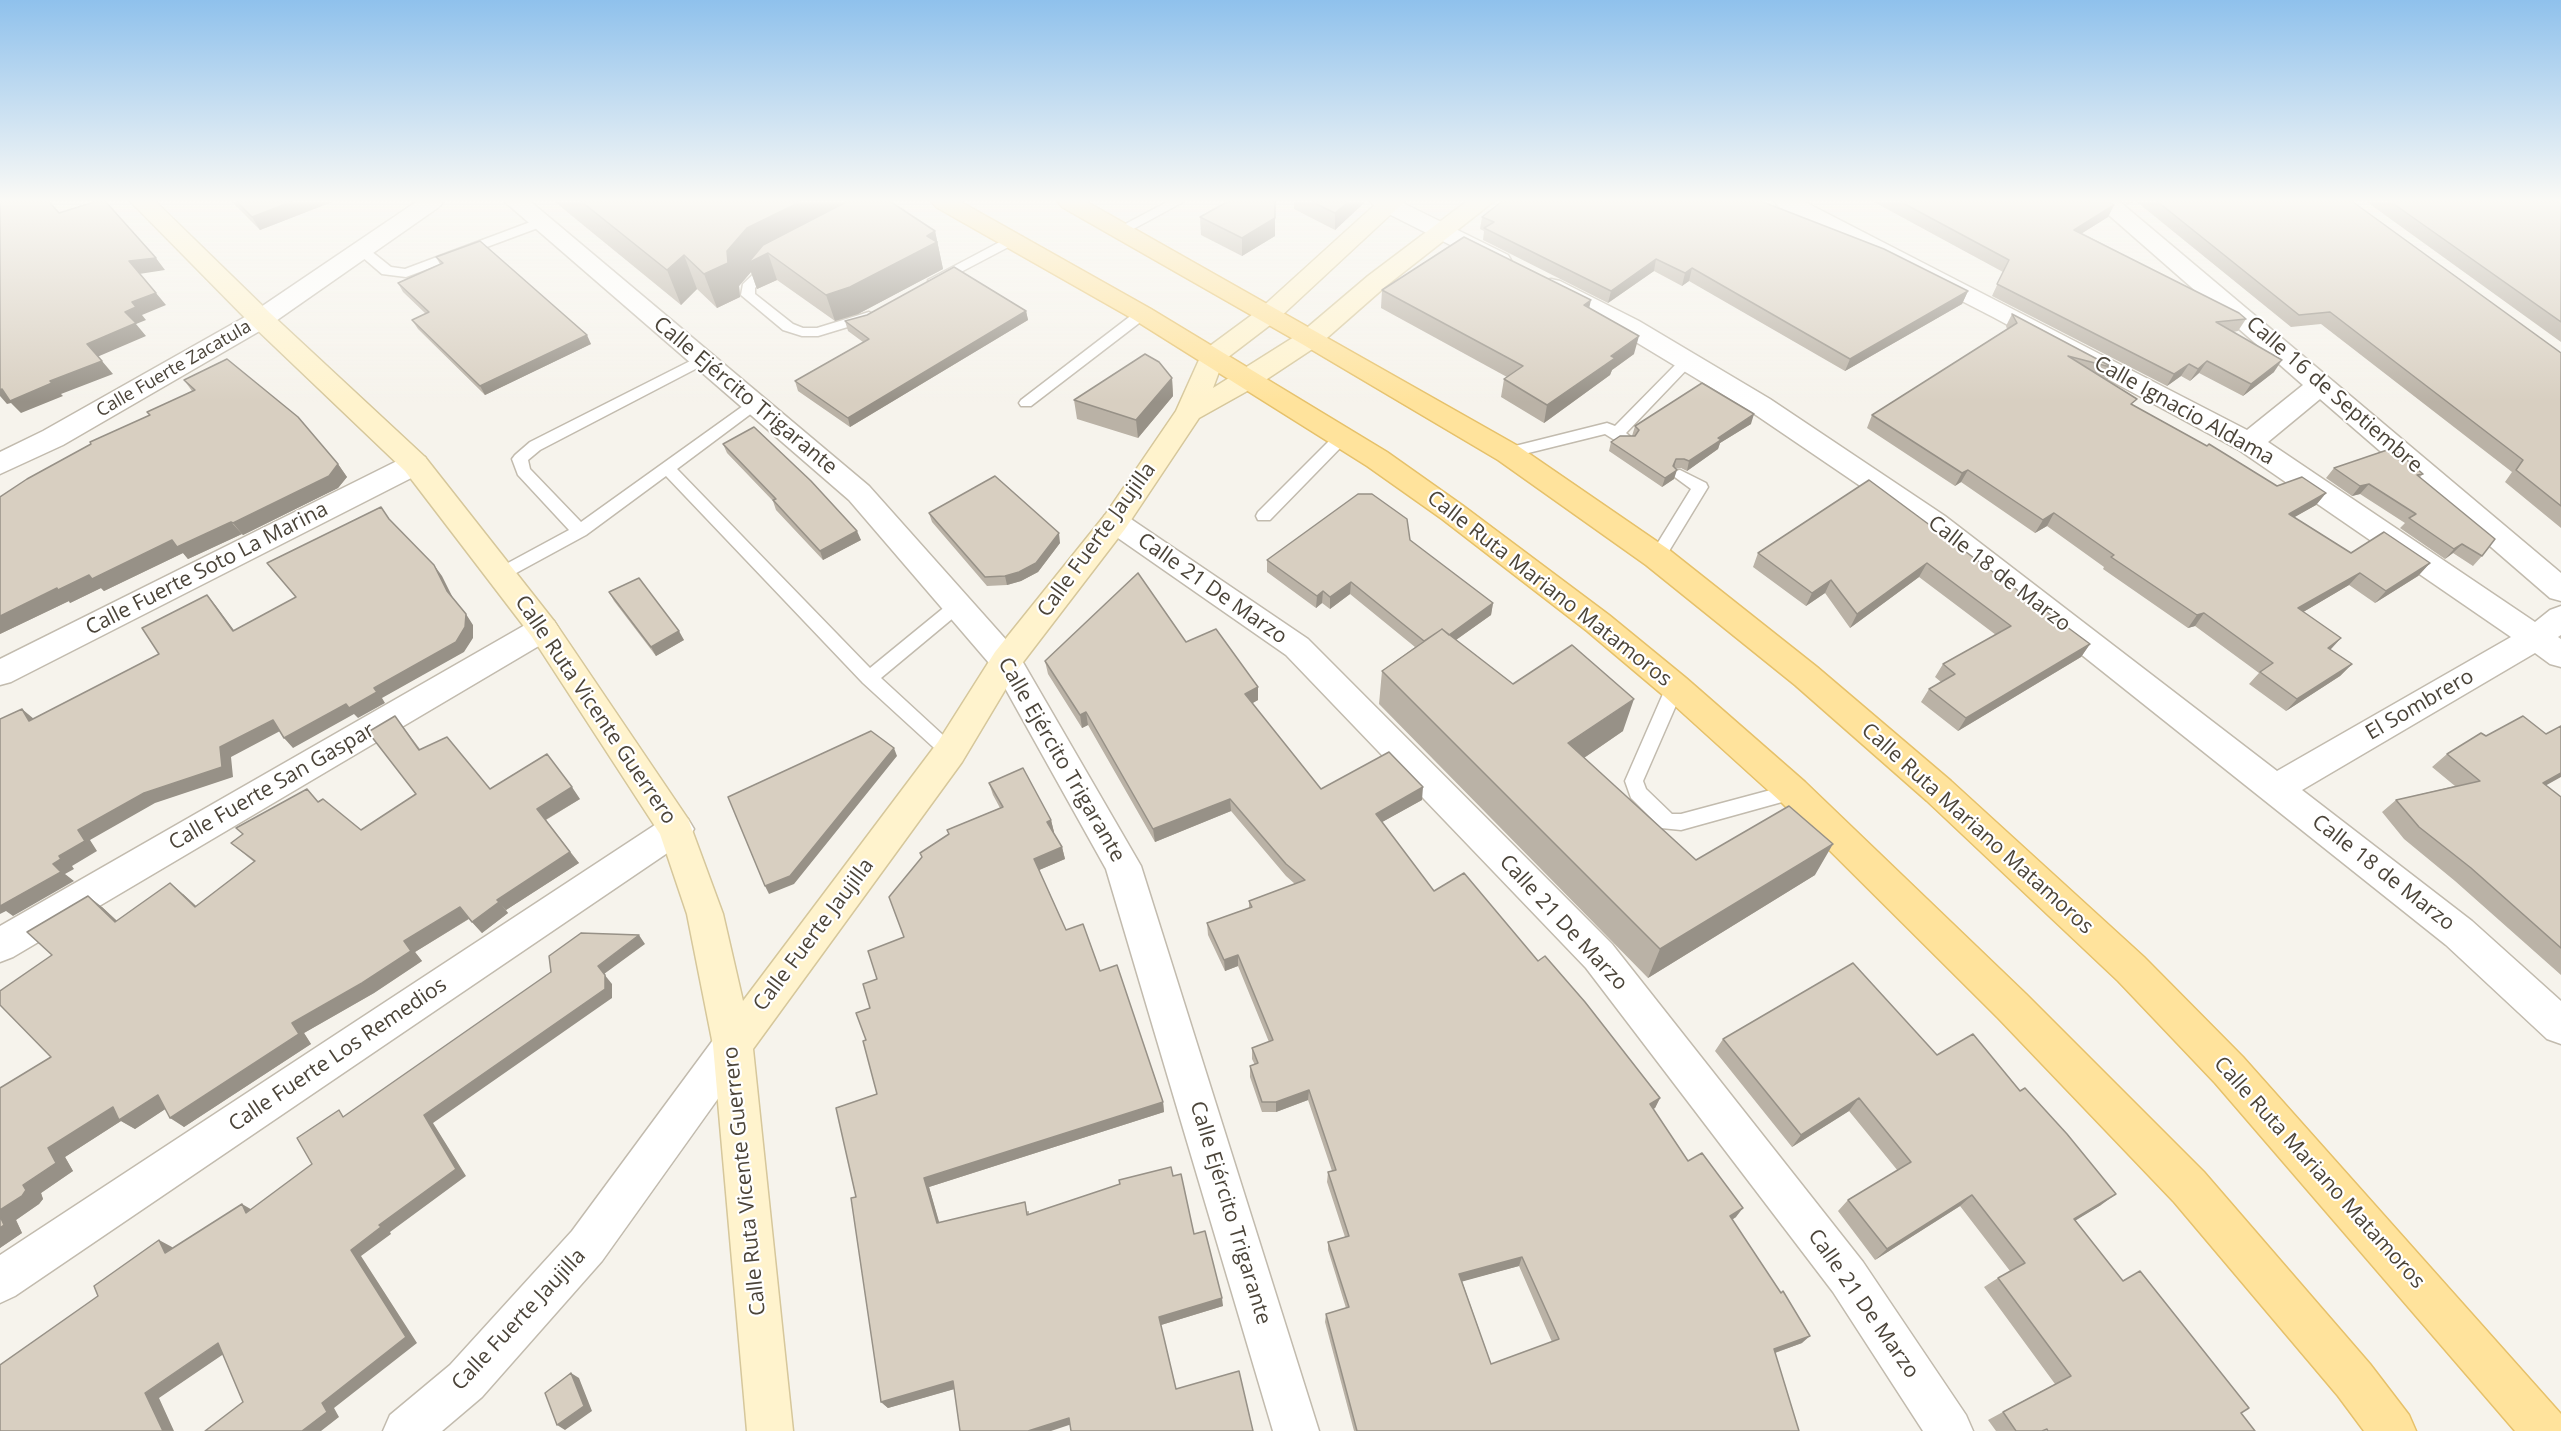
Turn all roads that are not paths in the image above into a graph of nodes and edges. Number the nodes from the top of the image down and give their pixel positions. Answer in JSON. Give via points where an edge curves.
{"nodes":[{"id":1,"x":210,"y":269,"type":"edge"},
{"id":2,"x":334,"y":269,"type":"edge"},
{"id":3,"x":383,"y":269,"type":"edge"},
{"id":4,"x":417,"y":269,"type":"edge"},
{"id":5,"x":596,"y":269,"type":"edge"},
{"id":6,"x":763,"y":269,"type":"edge"},
{"id":7,"x":957,"y":269,"type":"edge"},
{"id":8,"x":1062,"y":269,"type":"edge"},
{"id":9,"x":1189,"y":269,"type":"edge"},
{"id":10,"x":1317,"y":269,"type":"edge"},
{"id":11,"x":1393,"y":269,"type":"edge"},
{"id":12,"x":1517,"y":269,"type":"edge"},
{"id":13,"x":1919,"y":269,"type":"edge"},
{"id":14,"x":2185,"y":269,"type":"edge"},
{"id":15,"x":927,"y":285,"type":"edge"},
{"id":16,"x":885,"y":308,"type":"edge"},
{"id":17,"x":1142,"y":314,"type":"junction"},
{"id":18,"x":1269,"y":314,"type":"junction"},
{"id":19,"x":261,"y":319,"type":"junction"},
{"id":20,"x":1311,"y":338,"type":"junction"},
{"id":21,"x":1212,"y":357,"type":"junction"},
{"id":22,"x":702,"y":360,"type":"junction"},
{"id":23,"x":1687,"y":361,"type":"junction"},
{"id":24,"x":1248,"y":379,"type":"junction"},
{"id":25,"x":2322,"y":384,"type":"junction"},
{"id":26,"x":1026,"y":403,"type":"dead end"},
{"id":27,"x":755,"y":404,"type":"junction"},
{"id":28,"x":1189,"y":412,"type":"junction"},
{"id":29,"x":1342,"y":437,"type":"junction"},
{"id":30,"x":2248,"y":443,"type":"junction"},
{"id":31,"x":1508,"y":453,"type":"junction"},
{"id":32,"x":0,"y":464,"type":"edge"},
{"id":33,"x":415,"y":464,"type":"junction"},
{"id":34,"x":668,"y":468,"type":"junction"},
{"id":35,"x":1680,"y":475,"type":"dead end"},
{"id":36,"x":1264,"y":516,"type":"dead end"},
{"id":37,"x":1115,"y":522,"type":"junction"},
{"id":38,"x":580,"y":531,"type":"junction"},
{"id":39,"x":1658,"y":558,"type":"junction"},
{"id":40,"x":501,"y":574,"type":"junction"},
{"id":41,"x":2561,"y":590,"type":"edge"},
{"id":42,"x":958,"y":605,"type":"junction"},
{"id":43,"x":2561,"y":618,"type":"edge"},
{"id":44,"x":543,"y":628,"type":"junction"},
{"id":45,"x":2548,"y":646,"type":"edge"},
{"id":46,"x":1006,"y":661,"type":"junction"},
{"id":47,"x":0,"y":674,"type":"edge"},
{"id":48,"x":869,"y":678,"type":"junction"},
{"id":49,"x":1675,"y":687,"type":"junction"},
{"id":50,"x":950,"y":752,"type":"junction"},
{"id":51,"x":2276,"y":788,"type":"junction"},
{"id":52,"x":1793,"y":792,"type":"junction"},
{"id":53,"x":676,"y":829,"type":"junction"},
{"id":54,"x":0,"y":945,"type":"edge"},
{"id":55,"x":2561,"y":1026,"type":"edge"},
{"id":56,"x":733,"y":1045,"type":"junction"},
{"id":57,"x":0,"y":1281,"type":"edge"},
{"id":58,"x":406,"y":1431,"type":"edge"},
{"id":59,"x":770,"y":1431,"type":"edge"},
{"id":60,"x":1296,"y":1431,"type":"edge"},
{"id":61,"x":1950,"y":1431,"type":"edge"},
{"id":62,"x":2393,"y":1431,"type":"edge"},
{"id":63,"x":2545,"y":1431,"type":"edge"}],
"edges":[{"from":1,"to":19,"type":"main road","name":"Calle Ruta Vicente Guerrero"},
{"from":2,"to":19,"type":"street","name":"Calle Fuerte Zacatula"},
{"from":3,"to":4,"type":"lane","via":[[406,273]]},
{"from":5,"to":22,"type":"street","name":"Calle Ejército Trigarante"},
{"from":6,"to":16,"type":"lane","via":[[748,287],[748,294],[788,327],[802,332],[836,328]]},
{"from":7,"to":15,"type":"lane"},
{"from":8,"to":17,"type":"main road","name":"Calle Ruta Mariano Matamoros"},
{"from":9,"to":18,"type":"main road","name":"Calle Ruta Mariano Matamoros"},
{"from":10,"to":18,"type":"main road"},
{"from":11,"to":20,"type":"main road","name":"Calle Fuerte Jaujilla"},
{"from":12,"to":23,"type":"street","name":"Calle 18 de Marzo"},
{"from":13,"to":30,"type":"street","name":"Calle Ignacio Aldama"},
{"from":14,"to":25,"type":"street","name":"Calle 16 de Septiembre"},
{"from":17,"to":21,"type":"main road","name":"Calle Ruta Mariano Matamoros"},
{"from":17,"to":26,"type":"lane"},
{"from":18,"to":20,"type":"main road","name":"Calle Ruta Mariano Matamoros"},
{"from":18,"to":21,"type":"main road"},
{"from":19,"to":32,"type":"street","name":"Calle Fuerte Zacatula","via":[[54,438]]},
{"from":19,"to":33,"type":"main road","name":"Calle Ruta Vicente Guerrero"},
{"from":20,"to":24,"type":"main road","name":"Calle Fuerte Jaujilla"},
{"from":20,"to":31,"type":"main road","name":"Calle Ruta Mariano Matamoros"},
{"from":21,"to":24,"type":"main road","name":"Calle Ruta Mariano Matamoros"},
{"from":21,"to":28,"type":"main road","name":"Calle Fuerte Jaujilla"},
{"from":22,"to":27,"type":"street","name":"Calle Ejército Trigarante"},
{"from":22,"to":38,"type":"lane","via":[[534,446],[520,459],[523,471]]},
{"from":23,"to":31,"type":"lane","via":[[1621,437],[1607,428]]},
{"from":23,"to":51,"type":"street","name":"Calle 18 de Marzo","via":[[1761,405],[1935,523]]},
{"from":24,"to":28,"type":"main road","name":"Calle Fuerte Jaujilla"},
{"from":24,"to":29,"type":"main road","name":"Calle Ruta Mariano Matamoros"},
{"from":25,"to":30,"type":"street"},
{"from":25,"to":41,"type":"street","name":"Calle 16 de Septiembre"},
{"from":27,"to":34,"type":"lane"},
{"from":27,"to":42,"type":"street","name":"Calle Ejército Trigarante","via":[[859,493]]},
{"from":28,"to":37,"type":"main road","name":"Calle Fuerte Jaujilla"},
{"from":29,"to":36,"type":"lane"},
{"from":29,"to":49,"type":"main road","name":"Calle Ruta Mariano Matamoros","via":[[1452,512]]},
{"from":30,"to":45,"type":"street","name":"Calle Ignacio Aldama"},
{"from":31,"to":39,"type":"main road","name":"Calle Ruta Mariano Matamoros"},
{"from":33,"to":40,"type":"main road","name":"Calle Ruta Vicente Guerrero"},
{"from":33,"to":47,"type":"street","name":"Calle Fuerte Soto La Marina"},
{"from":34,"to":38,"type":"lane"},
{"from":34,"to":48,"type":"lane"},
{"from":35,"to":39,"type":"lane","via":[[1700,488]]},
{"from":37,"to":46,"type":"main road","name":"Calle Fuerte Jaujilla"},
{"from":37,"to":61,"type":"street","name":"Calle 21 De Marzo","via":[[1297,647],[1599,956],[1848,1277]]},
{"from":38,"to":40,"type":"lane"},
{"from":39,"to":63,"type":"main road","name":"Calle Ruta Mariano Matamoros","via":[[1806,675],[1939,791],[2130,969],[2229,1070]]},
{"from":40,"to":44,"type":"main road","name":"Calle Ruta Vicente Guerrero"},
{"from":42,"to":46,"type":"street","name":"Calle Ejército Trigarante"},
{"from":42,"to":48,"type":"lane"},
{"from":43,"to":45,"type":"street","name":"El Sombrero"},
{"from":44,"to":53,"type":"main road","name":"Calle Ruta Vicente Guerrero"},
{"from":44,"to":54,"type":"street","name":"Calle Fuerte San Gaspar"},
{"from":45,"to":51,"type":"street","name":"El Sombrero"},
{"from":46,"to":50,"type":"main road","name":"Calle Fuerte Jaujilla"},
{"from":46,"to":60,"type":"street","name":"Calle Ejército Trigarante","via":[[1123,866]]},
{"from":48,"to":50,"type":"lane"},
{"from":49,"to":52,"type":"main road","name":"Calle Ruta Mariano Matamoros"},
{"from":49,"to":52,"type":"lane","via":[[1634,781],[1638,793],[1668,822],[1681,822]]},
{"from":50,"to":56,"type":"main road","name":"Calle Fuerte Jaujilla"},
{"from":51,"to":55,"type":"street","name":"Calle 18 de Marzo","via":[[2459,933]]},
{"from":52,"to":62,"type":"main road","name":"Calle Ruta Mariano Matamoros","via":[[2012,1006],[2188,1187]]},
{"from":53,"to":56,"type":"main road","name":"Calle Ruta Vicente Guerrero","via":[[705,914]]},
{"from":53,"to":57,"type":"street","name":"Calle Fuerte Los Remedios"},
{"from":56,"to":58,"type":"street","name":"Calle Fuerte Jaujilla","via":[[587,1246],[466,1381]]},
{"from":56,"to":59,"type":"main road","name":"Calle Ruta Vicente Guerrero"}]}
